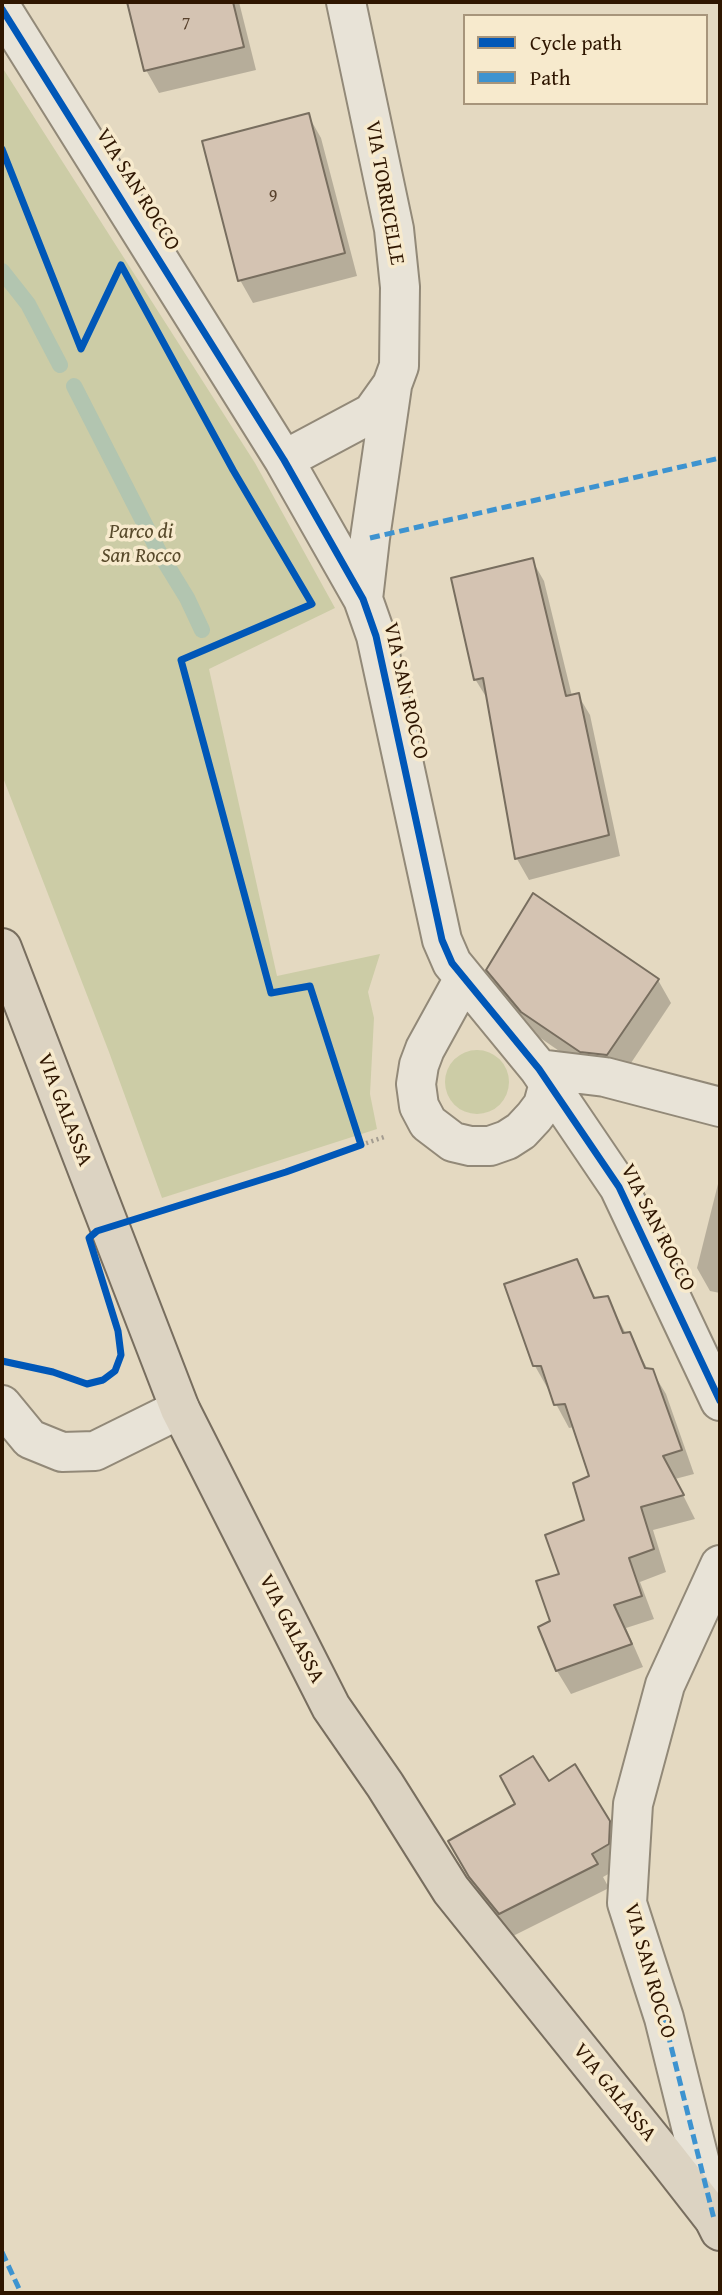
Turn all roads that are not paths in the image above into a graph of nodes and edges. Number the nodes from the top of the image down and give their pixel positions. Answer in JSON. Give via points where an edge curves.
{"nodes":[{"id":1,"x":346,"y":2,"type":"edge"},
{"id":2,"x":2,"y":9,"type":"edge"},
{"id":3,"x":393,"y":385,"type":"junction"},
{"id":4,"x":284,"y":460,"type":"junction"},
{"id":5,"x":363,"y":599,"type":"junction"},
{"id":6,"x":2,"y":948,"type":"edge"},
{"id":7,"x":463,"y":979,"type":"junction"},
{"id":8,"x":544,"y":1076,"type":"junction"},
{"id":9,"x":720,"y":1107,"type":"edge"},
{"id":10,"x":720,"y":1401,"type":"edge"},
{"id":11,"x":2,"y":1405,"type":"edge"},
{"id":12,"x":180,"y":1409,"type":"junction"},
{"id":13,"x":720,"y":1565,"type":"edge"},
{"id":14,"x":717,"y":2225,"type":"edge"}],
"edges":[{"from":1,"to":3,"type":"street","name":"VIA TORRICELLE","via":[[395,241],[400,348]]},
{"from":2,"to":4,"type":"street","name":"VIA SAN ROCCO"},
{"from":3,"to":4,"type":"street","name":"VIA TORRICELLE","via":[[372,413]]},
{"from":3,"to":5,"type":"street","name":"VIA TORRICELLE"},
{"from":4,"to":5,"type":"street","name":"VIA SAN ROCCO"},
{"from":5,"to":7,"type":"street","name":"VIA SAN ROCCO","via":[[376,636],[442,940]]},
{"from":6,"to":12,"type":"main road","name":"VIA GALASSA"},
{"from":7,"to":8,"type":"street","name":"VIA SAN ROCCO"},
{"from":7,"to":8,"type":"street","via":[[419,1065],[419,1106],[428,1122],[453,1142],[490,1146],[514,1135],[534,1117],[543,1104]]},
{"from":8,"to":9,"type":"street","via":[[605,1077]]},
{"from":8,"to":10,"type":"street","name":"VIA SAN ROCCO","via":[[619,1187]]},
{"from":11,"to":12,"type":"street","via":[[30,1439],[62,1452],[95,1451]]},
{"from":12,"to":14,"type":"main road","name":"VIA GALASSA","via":[[331,1707],[451,1890]]},
{"from":13,"to":14,"type":"street","name":"VIA SAN ROCCO","via":[[664,1685],[634,1804],[627,1903],[664,2018]]}]}
